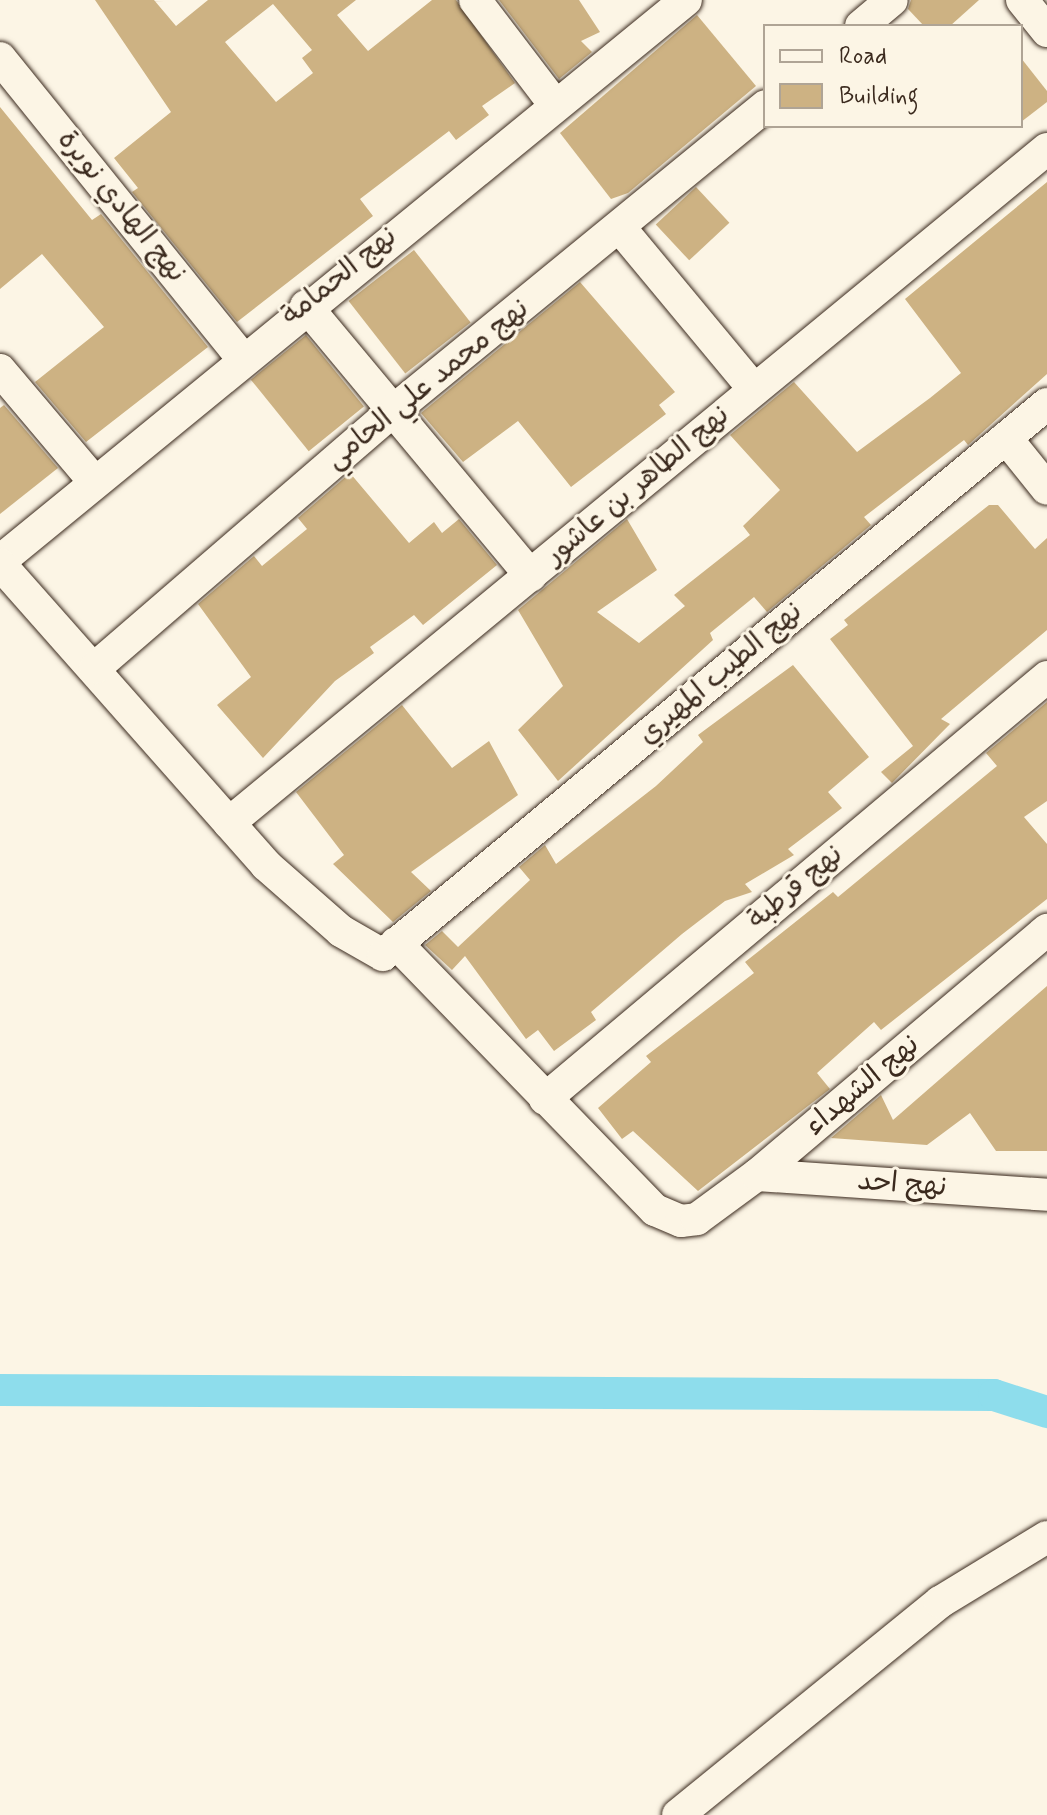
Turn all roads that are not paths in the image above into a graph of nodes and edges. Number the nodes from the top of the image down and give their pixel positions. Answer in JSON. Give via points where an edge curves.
{"nodes":[{"id":1,"x":475,"y":0,"type":"edge"},
{"id":2,"x":686,"y":0,"type":"edge"},
{"id":3,"x":892,"y":0,"type":"edge"},
{"id":4,"x":1022,"y":0,"type":"edge"},
{"id":5,"x":863,"y":24,"type":"edge"},
{"id":6,"x":1047,"y":31,"type":"edge"},
{"id":7,"x":0,"y":58,"type":"edge"},
{"id":8,"x":555,"y":105,"type":"junction"},
{"id":9,"x":763,"y":108,"type":"edge"},
{"id":10,"x":1047,"y":149,"type":"edge"},
{"id":11,"x":621,"y":229,"type":"junction"},
{"id":12,"x":306,"y":306,"type":"junction"},
{"id":13,"x":241,"y":357,"type":"junction"},
{"id":14,"x":0,"y":370,"type":"edge"},
{"id":15,"x":754,"y":389,"type":"junction"},
{"id":16,"x":1047,"y":404,"type":"edge"},
{"id":17,"x":393,"y":411,"type":"junction"},
{"id":18,"x":1006,"y":438,"type":"junction"},
{"id":19,"x":92,"y":479,"type":"junction"},
{"id":20,"x":1047,"y":489,"type":"edge"},
{"id":21,"x":0,"y":562,"type":"edge"},
{"id":22,"x":531,"y":576,"type":"junction"},
{"id":23,"x":95,"y":668,"type":"junction"},
{"id":24,"x":1047,"y":677,"type":"edge"},
{"id":25,"x":229,"y":823,"type":"junction"},
{"id":26,"x":1047,"y":930,"type":"edge"},
{"id":27,"x":396,"y":943,"type":"junction"},
{"id":28,"x":545,"y":1099,"type":"junction"},
{"id":29,"x":757,"y":1175,"type":"junction"},
{"id":30,"x":1047,"y":1195,"type":"edge"},
{"id":31,"x":1047,"y":1537,"type":"edge"},
{"id":32,"x":678,"y":1815,"type":"edge"}],
"edges":[{"from":1,"to":8,"type":"street"},
{"from":2,"to":8,"type":"street","name":"نهج الحمامة"},
{"from":3,"to":5,"type":"street"},
{"from":4,"to":6,"type":"street"},
{"from":7,"to":13,"type":"street","name":"نهج الهادي نويرة"},
{"from":8,"to":12,"type":"street","name":"نهج الحمامة"},
{"from":9,"to":11,"type":"street","name":"نهج محمد علي الحامي"},
{"from":10,"to":15,"type":"street","name":"نهج الطاهر بن عاشور"},
{"from":11,"to":15,"type":"street"},
{"from":11,"to":17,"type":"street","name":"نهج محمد علي الحامي"},
{"from":12,"to":13,"type":"street","name":"نهج الحمامة"},
{"from":12,"to":17,"type":"street"},
{"from":13,"to":19,"type":"street","name":"نهج الحمامة"},
{"from":14,"to":19,"type":"street"},
{"from":15,"to":22,"type":"street","name":"نهج الطاهر بن عاشور"},
{"from":16,"to":18,"type":"street","name":"نهج الطيب المهيري"},
{"from":17,"to":22,"type":"street"},
{"from":17,"to":23,"type":"street","name":"نهج محمد علي الحامي"},
{"from":18,"to":20,"type":"street"},
{"from":18,"to":27,"type":"street","name":"نهج الطيب المهيري"},
{"from":19,"to":21,"type":"street","name":"نهج الحمامة"},
{"from":21,"to":23,"type":"street"},
{"from":22,"to":25,"type":"street","name":"نهج الطاهر بن عاشور"},
{"from":23,"to":25,"type":"street"},
{"from":24,"to":28,"type":"street","name":"نهج قرطبة"},
{"from":25,"to":27,"type":"street","via":[[266,865],[365,949],[383,955]]},
{"from":26,"to":29,"type":"street","name":"نهج الشهداء"},
{"from":27,"to":28,"type":"street"},
{"from":28,"to":29,"type":"street","name":"نهج الشهداء","via":[[668,1219],[697,1219]]},
{"from":29,"to":30,"type":"street","name":"نهج احد"},
{"from":31,"to":32,"type":"street","via":[[940,1602]]}]}
